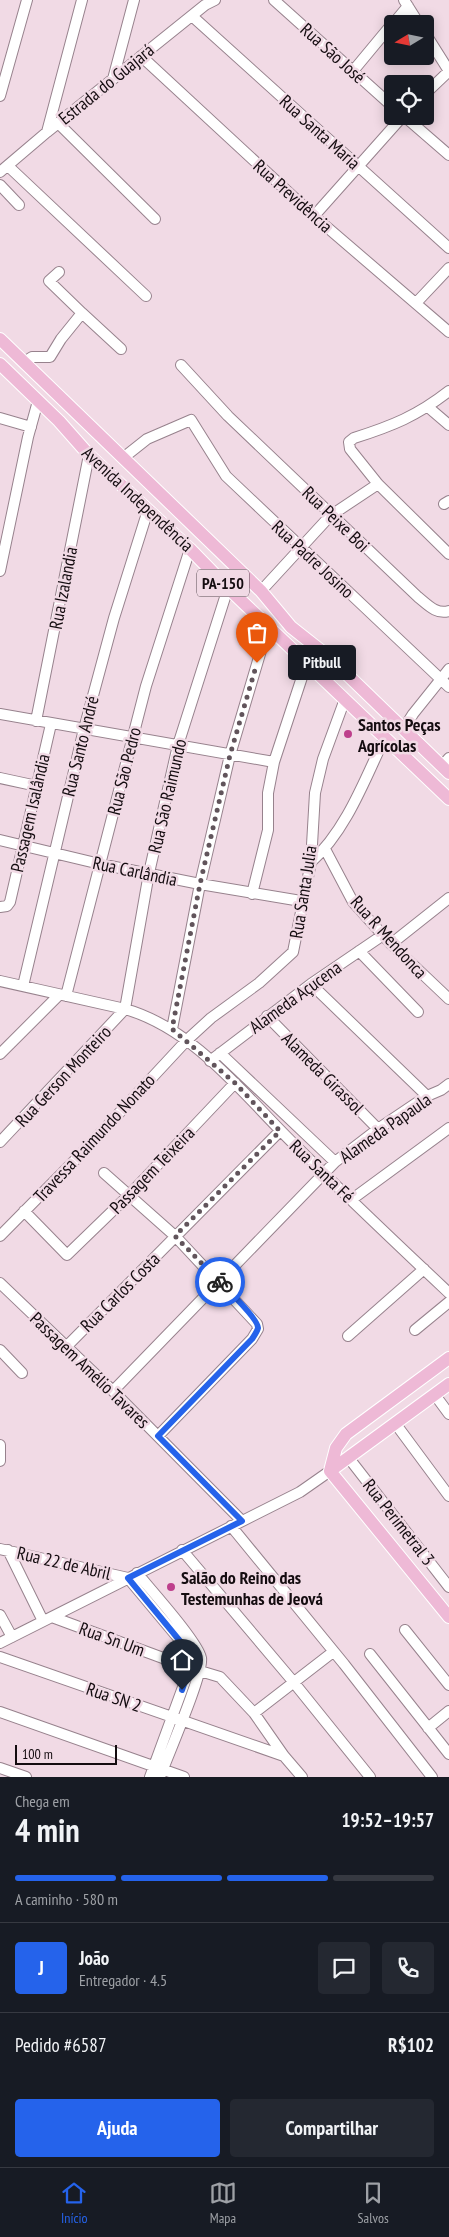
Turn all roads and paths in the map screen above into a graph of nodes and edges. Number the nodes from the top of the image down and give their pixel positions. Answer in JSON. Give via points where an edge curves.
{"nodes":[{"id":1,"x":27,"y":0,"type":"edge"},
{"id":2,"x":82,"y":0,"type":"edge"},
{"id":3,"x":134,"y":0,"type":"edge"},
{"id":4,"x":216,"y":0,"type":"edge"},
{"id":5,"x":274,"y":0,"type":"edge"},
{"id":6,"x":406,"y":3,"type":"edge"},
{"id":7,"x":399,"y":15,"type":"edge"},
{"id":8,"x":413,"y":15,"type":"edge"},
{"id":9,"x":192,"y":16,"type":"junction"},
{"id":10,"x":384,"y":35,"type":"edge"},
{"id":11,"x":434,"y":47,"type":"edge"},
{"id":12,"x":141,"y":56,"type":"junction"},
{"id":13,"x":353,"y":71,"type":"junction"},
{"id":14,"x":449,"y":71,"type":"edge"},
{"id":15,"x":113,"y":79,"type":"junction"},
{"id":16,"x":434,"y":85,"type":"edge"},
{"id":17,"x":0,"y":96,"type":"edge"},
{"id":18,"x":384,"y":99,"type":"edge"},
{"id":19,"x":58,"y":123,"type":"junction"},
{"id":20,"x":395,"y":125,"type":"edge"},
{"id":21,"x":414,"y":125,"type":"edge"},
{"id":22,"x":47,"y":132,"type":"junction"},
{"id":23,"x":449,"y":155,"type":"edge"},
{"id":24,"x":359,"y":167,"type":"junction"},
{"id":25,"x":4,"y":169,"type":"edge"},
{"id":26,"x":0,"y":185,"type":"edge"},
{"id":27,"x":19,"y":205,"type":"dead end"},
{"id":28,"x":314,"y":216,"type":"junction"},
{"id":29,"x":155,"y":219,"type":"dead end"},
{"id":30,"x":449,"y":248,"type":"edge"},
{"id":31,"x":449,"y":268,"type":"edge"},
{"id":32,"x":59,"y":272,"type":"dead end"},
{"id":33,"x":146,"y":296,"type":"dead end"},
{"id":34,"x":416,"y":302,"type":"junction"},
{"id":35,"x":82,"y":313,"type":"junction"},
{"id":36,"x":449,"y":332,"type":"edge"},
{"id":37,"x":0,"y":339,"type":"edge"},
{"id":38,"x":121,"y":349,"type":"dead end"},
{"id":39,"x":24,"y":362,"type":"junction"},
{"id":40,"x":0,"y":364,"type":"edge"},
{"id":41,"x":181,"y":365,"type":"dead end"},
{"id":42,"x":449,"y":391,"type":"edge"},
{"id":43,"x":38,"y":401,"type":"junction"},
{"id":44,"x":428,"y":407,"type":"junction"},
{"id":45,"x":71,"y":408,"type":"junction"},
{"id":46,"x":0,"y":418,"type":"edge"},
{"id":47,"x":59,"y":421,"type":"junction"},
{"id":48,"x":449,"y":426,"type":"edge"},
{"id":49,"x":31,"y":427,"type":"junction"},
{"id":50,"x":89,"y":455,"type":"junction"},
{"id":51,"x":123,"y":458,"type":"junction"},
{"id":52,"x":378,"y":484,"type":"junction"},
{"id":53,"x":148,"y":510,"type":"junction"},
{"id":54,"x":330,"y":516,"type":"junction"},
{"id":55,"x":300,"y":548,"type":"junction"},
{"id":56,"x":190,"y":549,"type":"junction"},
{"id":57,"x":449,"y":554,"type":"edge"},
{"id":58,"x":0,"y":571,"type":"edge"},
{"id":59,"x":228,"y":588,"type":"junction"},
{"id":60,"x":261,"y":591,"type":"junction"},
{"id":61,"x":449,"y":610,"type":"edge"},
{"id":62,"x":268,"y":627,"type":"junction"},
{"id":63,"x":307,"y":662,"type":"junction"},
{"id":64,"x":449,"y":669,"type":"edge"},
{"id":65,"x":441,"y":680,"type":"junction"},
{"id":66,"x":449,"y":687,"type":"edge"},
{"id":67,"x":346,"y":699,"type":"junction"},
{"id":68,"x":0,"y":714,"type":"edge"},
{"id":69,"x":36,"y":721,"type":"junction"},
{"id":70,"x":51,"y":724,"type":"junction"},
{"id":71,"x":84,"y":729,"type":"junction"},
{"id":72,"x":403,"y":730,"type":"junction"},
{"id":73,"x":132,"y":737,"type":"junction"},
{"id":74,"x":385,"y":737,"type":"junction"},
{"id":75,"x":178,"y":744,"type":"junction"},
{"id":76,"x":230,"y":755,"type":"junction"},
{"id":77,"x":274,"y":762,"type":"junction"},
{"id":78,"x":447,"y":766,"type":"edge"},
{"id":79,"x":0,"y":778,"type":"edge"},
{"id":80,"x":37,"y":786,"type":"junction"},
{"id":81,"x":449,"y":799,"type":"edge"},
{"id":82,"x":0,"y":840,"type":"edge"},
{"id":83,"x":22,"y":844,"type":"junction"},
{"id":84,"x":325,"y":849,"type":"junction"},
{"id":85,"x":53,"y":852,"type":"junction"},
{"id":86,"x":311,"y":862,"type":"junction"},
{"id":87,"x":100,"y":864,"type":"junction"},
{"id":88,"x":149,"y":873,"type":"junction"},
{"id":89,"x":200,"y":884,"type":"junction"},
{"id":90,"x":252,"y":894,"type":"junction"},
{"id":91,"x":449,"y":898,"type":"edge"},
{"id":92,"x":302,"y":901,"type":"junction"},
{"id":93,"x":0,"y":907,"type":"edge"},
{"id":94,"x":383,"y":935,"type":"junction"},
{"id":95,"x":391,"y":944,"type":"junction"},
{"id":96,"x":359,"y":951,"type":"junction"},
{"id":97,"x":0,"y":981,"type":"edge"},
{"id":98,"x":311,"y":984,"type":"junction"},
{"id":99,"x":23,"y":986,"type":"junction"},
{"id":100,"x":63,"y":996,"type":"junction"},
{"id":101,"x":446,"y":997,"type":"edge"},
{"id":102,"x":125,"y":1009,"type":"junction"},
{"id":103,"x":418,"y":1012,"type":"dead end"},
{"id":104,"x":267,"y":1016,"type":"junction"},
{"id":105,"x":172,"y":1029,"type":"junction"},
{"id":106,"x":187,"y":1040,"type":"junction"},
{"id":107,"x":220,"y":1053,"type":"junction"},
{"id":108,"x":0,"y":1054,"type":"edge"},
{"id":109,"x":210,"y":1061,"type":"junction"},
{"id":110,"x":235,"y":1083,"type":"junction"},
{"id":111,"x":449,"y":1084,"type":"edge"},
{"id":112,"x":427,"y":1096,"type":"junction"},
{"id":113,"x":449,"y":1128,"type":"edge"},
{"id":114,"x":378,"y":1129,"type":"junction"},
{"id":115,"x":280,"y":1131,"type":"junction"},
{"id":116,"x":0,"y":1142,"type":"edge"},
{"id":117,"x":335,"y":1162,"type":"junction"},
{"id":118,"x":104,"y":1173,"type":"dead end"},
{"id":119,"x":324,"y":1174,"type":"junction"},
{"id":120,"x":130,"y":1194,"type":"junction"},
{"id":121,"x":351,"y":1200,"type":"junction"},
{"id":122,"x":24,"y":1211,"type":"junction"},
{"id":123,"x":0,"y":1236,"type":"edge"},
{"id":124,"x":175,"y":1236,"type":"junction"},
{"id":125,"x":424,"y":1269,"type":"junction"},
{"id":126,"x":219,"y":1281,"type":"junction"},
{"id":127,"x":0,"y":1283,"type":"edge"},
{"id":128,"x":449,"y":1293,"type":"edge"},
{"id":129,"x":449,"y":1302,"type":"edge"},
{"id":130,"x":415,"y":1330,"type":"dead end"},
{"id":131,"x":348,"y":1336,"type":"dead end"},
{"id":132,"x":67,"y":1346,"type":"junction"},
{"id":133,"x":0,"y":1350,"type":"edge"},
{"id":134,"x":449,"y":1358,"type":"edge"},
{"id":135,"x":22,"y":1373,"type":"dead end"},
{"id":136,"x":449,"y":1384,"type":"edge"},
{"id":137,"x":113,"y":1391,"type":"junction"},
{"id":138,"x":435,"y":1395,"type":"junction"},
{"id":139,"x":449,"y":1414,"type":"edge"},
{"id":140,"x":395,"y":1423,"type":"junction"},
{"id":141,"x":158,"y":1436,"type":"junction"},
{"id":142,"x":341,"y":1441,"type":"junction"},
{"id":143,"x":1,"y":1446,"type":"edge"},
{"id":144,"x":348,"y":1458,"type":"junction"},
{"id":145,"x":0,"y":1461,"type":"edge"},
{"id":146,"x":330,"y":1471,"type":"junction"},
{"id":147,"x":449,"y":1496,"type":"edge"},
{"id":148,"x":242,"y":1521,"type":"junction"},
{"id":149,"x":231,"y":1526,"type":"junction"},
{"id":150,"x":4,"y":1549,"type":"edge"},
{"id":151,"x":182,"y":1550,"type":"junction"},
{"id":152,"x":133,"y":1575,"type":"junction"},
{"id":153,"x":449,"y":1587,"type":"edge"},
{"id":154,"x":0,"y":1615,"type":"edge"},
{"id":155,"x":449,"y":1617,"type":"edge"},
{"id":156,"x":48,"y":1619,"type":"junction"},
{"id":157,"x":405,"y":1630,"type":"dead end"},
{"id":158,"x":12,"y":1637,"type":"junction"},
{"id":159,"x":0,"y":1643,"type":"edge"},
{"id":160,"x":333,"y":1652,"type":"junction"},
{"id":161,"x":370,"y":1654,"type":"dead end"},
{"id":162,"x":0,"y":1657,"type":"edge"},
{"id":163,"x":195,"y":1669,"type":"junction"},
{"id":164,"x":293,"y":1682,"type":"junction"},
{"id":165,"x":449,"y":1686,"type":"edge"},
{"id":166,"x":449,"y":1711,"type":"edge"},
{"id":167,"x":0,"y":1712,"type":"edge"},
{"id":168,"x":254,"y":1713,"type":"junction"},
{"id":169,"x":177,"y":1719,"type":"junction"},
{"id":170,"x":428,"y":1728,"type":"junction"},
{"id":171,"x":449,"y":1754,"type":"edge"},
{"id":172,"x":284,"y":1756,"type":"junction"},
{"id":173,"x":0,"y":1768,"type":"edge"},
{"id":174,"x":159,"y":1771,"type":"edge"},
{"id":175,"x":26,"y":1777,"type":"edge"},
{"id":176,"x":150,"y":1777,"type":"edge"},
{"id":177,"x":184,"y":1777,"type":"edge"},
{"id":178,"x":302,"y":1777,"type":"edge"},
{"id":179,"x":370,"y":1777,"type":"edge"},
{"id":180,"x":432,"y":1777,"type":"edge"}],
"edges":[{"from":1,"to":17,"type":"street"},
{"from":2,"to":22,"type":"street"},
{"from":3,"to":15,"type":"street"},
{"from":4,"to":9,"type":"street","name":"Estrada do Guajará"},
{"from":5,"to":13,"type":"street","name":"Rua São José"},
{"from":6,"to":7,"type":"street"},
{"from":6,"to":8,"type":"street"},
{"from":9,"to":12,"type":"street","name":"Estrada do Guajará"},
{"from":9,"to":24,"type":"street","name":"Rua Santa Maria"},
{"from":10,"to":13,"type":"street"},
{"from":11,"to":14,"type":"street"},
{"from":12,"to":15,"type":"street","name":"Estrada do Guajará"},
{"from":12,"to":28,"type":"street","name":"Rua Previdência"},
{"from":13,"to":18,"type":"street","name":"Rua São José"},
{"from":14,"to":16,"type":"street"},
{"from":15,"to":19,"type":"street","name":"Estrada do Guajará"},
{"from":19,"to":22,"type":"street","name":"Estrada do Guajará"},
{"from":19,"to":29,"type":"street"},
{"from":20,"to":24,"type":"street"},
{"from":21,"to":23,"type":"street"},
{"from":22,"to":25,"type":"street","name":"Estrada do Guajará"},
{"from":24,"to":28,"type":"street"},
{"from":24,"to":30,"type":"street","name":"Rua Santa Maria"},
{"from":25,"to":33,"type":"street"},
{"from":26,"to":27,"type":"street"},
{"from":28,"to":34,"type":"street","name":"Rua Previdência"},
{"from":31,"to":34,"type":"street"},
{"from":32,"to":35,"type":"street","via":[[49,281]]},
{"from":34,"to":36,"type":"street","name":"Rua Previdência"},
{"from":35,"to":38,"type":"street"},
{"from":35,"to":39,"type":"street","via":[[50,357],[32,357]]},
{"from":37,"to":39,"type":"main road","name":"Avenida Independência","number":"PA-150"},
{"from":39,"to":45,"type":"main road","name":"Avenida Independência","number":"PA-150"},
{"from":40,"to":43,"type":"main road","name":"Avenida Independência","number":"PA-150"},
{"from":41,"to":54,"type":"street","name":"Rua Peixe Boi"},
{"from":42,"to":44,"type":"street"},
{"from":43,"to":47,"type":"main road","name":"Avenida Independência","number":"PA-150"},
{"from":43,"to":49,"type":"street"},
{"from":44,"to":48,"type":"street"},
{"from":44,"to":52,"type":"street","via":[[406,420],[349,442],[350,449]]},
{"from":45,"to":47,"type":"main road"},
{"from":45,"to":51,"type":"main road","name":"Avenida Independência","number":"PA-150"},
{"from":46,"to":49,"type":"street"},
{"from":47,"to":50,"type":"main road","name":"Avenida Independência","number":"PA-150"},
{"from":49,"to":58,"type":"street"},
{"from":50,"to":53,"type":"main road","name":"Avenida Independência","number":"PA-150"},
{"from":50,"to":69,"type":"street","name":"Rua Izalandia"},
{"from":51,"to":55,"type":"street","name":"Rua Padre Josino","via":[[147,439],[191,420],[226,476]]},
{"from":51,"to":60,"type":"main road","name":"Avenida Independência","number":"PA-150"},
{"from":52,"to":54,"type":"street"},
{"from":52,"to":57,"type":"street"},
{"from":53,"to":56,"type":"main road","name":"Avenida Independência","number":"PA-150"},
{"from":53,"to":71,"type":"street","name":"Rua Santo André"},
{"from":54,"to":55,"type":"street"},
{"from":54,"to":61,"type":"street","name":"Rua Peixe Boi","via":[[430,607],[442,612]]},
{"from":55,"to":60,"type":"street"},
{"from":55,"to":65,"type":"street","name":"Rua Padre Josino"},
{"from":56,"to":59,"type":"main road","name":"Avenida Independência","number":"PA-150"},
{"from":56,"to":73,"type":"street","name":"Rua São Pedro"},
{"from":59,"to":62,"type":"main road","name":"Avenida Independência","number":"PA-150"},
{"from":59,"to":75,"type":"street","name":"Rua São Raimundo"},
{"from":60,"to":72,"type":"main road","name":"Avenida Independência","number":"PA-150","via":[[291,626],[329,657]]},
{"from":62,"to":63,"type":"main road","name":"Avenida Independência","number":"PA-150"},
{"from":62,"to":76,"type":"street"},
{"from":63,"to":67,"type":"main road","name":"Avenida Independência","number":"PA-150"},
{"from":63,"to":77,"type":"street"},
{"from":64,"to":65,"type":"street"},
{"from":65,"to":66,"type":"street","name":"Rua Padre Josino"},
{"from":65,"to":72,"type":"street"},
{"from":67,"to":74,"type":"main road","name":"Avenida Independência","number":"PA-150"},
{"from":67,"to":86,"type":"street","name":"Rua Santa Julia","via":[[322,760],[315,793]]},
{"from":68,"to":69,"type":"street"},
{"from":69,"to":70,"type":"street"},
{"from":70,"to":71,"type":"street"},
{"from":70,"to":80,"type":"street","name":"Passagem Isalândia"},
{"from":71,"to":73,"type":"street"},
{"from":71,"to":85,"type":"street","name":"Rua Santo André"},
{"from":72,"to":78,"type":"main road","name":"Avenida Independência","number":"PA-150"},
{"from":73,"to":75,"type":"street"},
{"from":73,"to":87,"type":"street","name":"Rua São Pedro"},
{"from":74,"to":81,"type":"main road","name":"Avenida Independência","number":"PA-150"},
{"from":74,"to":84,"type":"street","via":[[342,823]]},
{"from":75,"to":76,"type":"street"},
{"from":75,"to":88,"type":"street","name":"Rua São Raimundo"},
{"from":76,"to":77,"type":"street"},
{"from":76,"to":89,"type":"street"},
{"from":77,"to":90,"type":"street","via":[[268,793],[268,830]]},
{"from":79,"to":80,"type":"street"},
{"from":80,"to":83,"type":"street","name":"Passagem Isalândia"},
{"from":82,"to":83,"type":"street","name":"Rua Carlândia"},
{"from":83,"to":85,"type":"street","name":"Rua Carlândia"},
{"from":83,"to":93,"type":"street","name":"Passagem Isalândia","via":[[10,902]]},
{"from":84,"to":86,"type":"street"},
{"from":84,"to":94,"type":"street","name":"Rua R Mendonca","via":[[353,902]]},
{"from":85,"to":87,"type":"street","name":"Rua Carlândia"},
{"from":85,"to":99,"type":"street","name":"Rua Santo André"},
{"from":86,"to":92,"type":"street","name":"Rua Santa Julia"},
{"from":87,"to":88,"type":"street","name":"Rua Carlândia"},
{"from":87,"to":100,"type":"street","name":"Rua São Pedro"},
{"from":88,"to":89,"type":"street","name":"Rua Carlândia"},
{"from":88,"to":102,"type":"street","name":"Rua São Raimundo"},
{"from":89,"to":90,"type":"street","name":"Rua Carlândia"},
{"from":89,"to":105,"type":"street"},
{"from":90,"to":92,"type":"street","name":"Rua Carlândia"},
{"from":91,"to":95,"type":"street"},
{"from":92,"to":106,"type":"street","name":"Rua Santa Julia","via":[[293,952]]},
{"from":94,"to":95,"type":"street","name":"Rua R Mendonca"},
{"from":94,"to":96,"type":"street","name":"Alameda Açucena"},
{"from":95,"to":101,"type":"street","name":"Rua R Mendonca"},
{"from":96,"to":98,"type":"street","name":"Alameda Açucena"},
{"from":96,"to":103,"type":"street"},
{"from":97,"to":99,"type":"street","name":"Rua Santa Fé"},
{"from":98,"to":104,"type":"street","name":"Alameda Açucena"},
{"from":98,"to":112,"type":"street"},
{"from":99,"to":100,"type":"street","name":"Rua Santa Fé"},
{"from":100,"to":102,"type":"street","name":"Rua Santa Fé"},
{"from":100,"to":108,"type":"street"},
{"from":102,"to":105,"type":"street","name":"Rua Santa Fé","via":[[141,1013]]},
{"from":102,"to":116,"type":"street","name":"Rua Gerson Monteiro"},
{"from":104,"to":107,"type":"street","name":"Alameda Açucena"},
{"from":104,"to":114,"type":"street","name":"Alameda Girassol"},
{"from":105,"to":106,"type":"street","name":"Rua Santa Fé"},
{"from":106,"to":109,"type":"street","name":"Rua Santa Fé"},
{"from":106,"to":122,"type":"street","name":"Travessa Raimundo Nonato"},
{"from":107,"to":109,"type":"street","name":"Alameda Açucena"},
{"from":107,"to":117,"type":"street"},
{"from":109,"to":110,"type":"street","name":"Rua Santa Fé"},
{"from":110,"to":115,"type":"street","name":"Rua Santa Fé"},
{"from":110,"to":120,"type":"street","name":"Passagem Teixeira"},
{"from":111,"to":112,"type":"street","name":"Alameda Papaula"},
{"from":112,"to":114,"type":"street","name":"Alameda Papaula"},
{"from":113,"to":121,"type":"street"},
{"from":114,"to":117,"type":"street","name":"Alameda Papaula"},
{"from":115,"to":119,"type":"street","name":"Rua Santa Fé"},
{"from":115,"to":124,"type":"street","name":"Rua Carlos Costa"},
{"from":117,"to":119,"type":"street","name":"Alameda Papaula"},
{"from":118,"to":120,"type":"street"},
{"from":119,"to":121,"type":"street","name":"Rua Santa Fé"},
{"from":119,"to":126,"type":"street","name":"Alameda Papaula"},
{"from":120,"to":122,"type":"street","name":"Passagem Teixeira","via":[[67,1255]]},
{"from":120,"to":124,"type":"street"},
{"from":121,"to":125,"type":"street","name":"Rua Santa Fé"},
{"from":122,"to":123,"type":"street","name":"Travessa Raimundo Nonato"},
{"from":124,"to":126,"type":"street"},
{"from":124,"to":132,"type":"street","name":"Rua Carlos Costa"},
{"from":125,"to":128,"type":"street","name":"Rua Santa Fé"},
{"from":125,"to":131,"type":"street"},
{"from":126,"to":137,"type":"street","name":"Alameda Papaula"},
{"from":126,"to":141,"type":"street","via":[[252,1316],[258,1329]]},
{"from":127,"to":132,"type":"street","name":"Passagem Amélio Tavares"},
{"from":129,"to":130,"type":"street"},
{"from":132,"to":137,"type":"street","name":"Passagem Amélio Tavares"},
{"from":133,"to":135,"type":"street"},
{"from":134,"to":142,"type":"main road","via":[[346,1434]]},
{"from":136,"to":138,"type":"main road"},
{"from":137,"to":141,"type":"street","name":"Passagem Amélio Tavares"},
{"from":138,"to":139,"type":"street"},
{"from":138,"to":140,"type":"main road"},
{"from":140,"to":144,"type":"main road"},
{"from":140,"to":147,"type":"street"},
{"from":141,"to":148,"type":"street","name":"Passagem Amélio Tavares"},
{"from":142,"to":144,"type":"main road","via":[[343,1453]]},
{"from":142,"to":146,"type":"main road"},
{"from":143,"to":145,"type":"street"},
{"from":144,"to":146,"type":"main road"},
{"from":144,"to":153,"type":"street","name":"Rua Perimetral 3"},
{"from":146,"to":148,"type":"street","via":[[300,1492]]},
{"from":146,"to":155,"type":"main road"},
{"from":148,"to":149,"type":"street"},
{"from":149,"to":151,"type":"street"},
{"from":149,"to":160,"type":"street"},
{"from":150,"to":152,"type":"street","name":"Rua 22 de Abril"},
{"from":150,"to":156,"type":"street"},
{"from":151,"to":152,"type":"street"},
{"from":151,"to":164,"type":"street"},
{"from":152,"to":156,"type":"street"},
{"from":152,"to":163,"type":"street","via":[[189,1652]]},
{"from":154,"to":158,"type":"street"},
{"from":156,"to":158,"type":"street"},
{"from":156,"to":163,"type":"street","name":"Rua Sn Um"},
{"from":157,"to":165,"type":"street"},
{"from":158,"to":159,"type":"street"},
{"from":160,"to":164,"type":"street"},
{"from":160,"to":180,"type":"street"},
{"from":161,"to":170,"type":"street"},
{"from":162,"to":169,"type":"street","name":"Rua SN 2"},
{"from":163,"to":168,"type":"street","name":"Rua Sn Um","via":[[220,1676]]},
{"from":163,"to":169,"type":"street"},
{"from":164,"to":168,"type":"street"},
{"from":164,"to":179,"type":"street"},
{"from":166,"to":170,"type":"street"},
{"from":167,"to":174,"type":"street"},
{"from":168,"to":172,"type":"street","name":"Rua Sn Um"},
{"from":169,"to":172,"type":"street","name":"Rua SN 2"},
{"from":169,"to":174,"type":"street"},
{"from":170,"to":171,"type":"street"},
{"from":172,"to":178,"type":"street","name":"Rua Sn Um"},
{"from":173,"to":175,"type":"street"},
{"from":174,"to":176,"type":"street"},
{"from":174,"to":177,"type":"street"}]}
